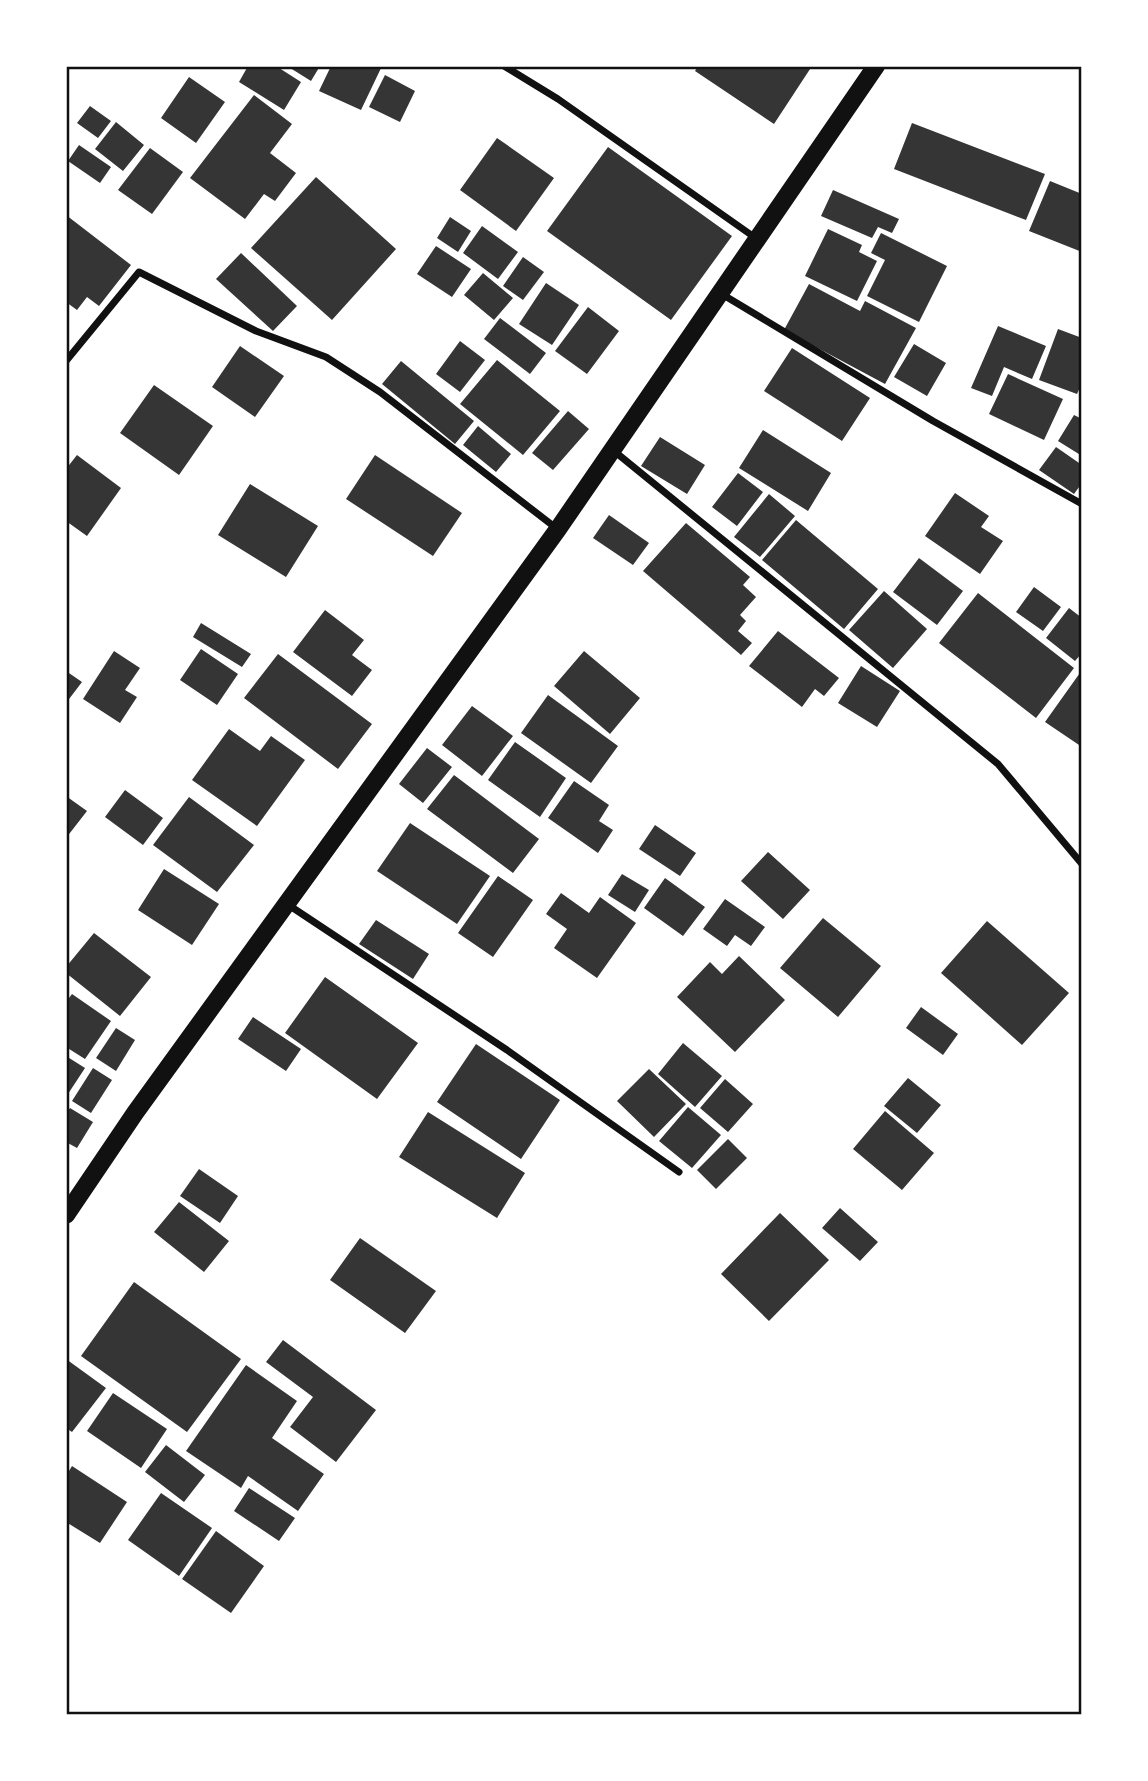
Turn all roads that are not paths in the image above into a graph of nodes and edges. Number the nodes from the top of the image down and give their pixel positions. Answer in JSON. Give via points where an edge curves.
{"nodes":[{"id":1,"x":504,"y":66,"type":"edge"},
{"id":2,"x":876,"y":66,"type":"edge"},
{"id":3,"x":757,"y":239,"type":"junction"},
{"id":4,"x":720,"y":293,"type":"junction"},
{"id":5,"x":66,"y":361,"type":"edge"},
{"id":6,"x":614,"y":451,"type":"junction"},
{"id":7,"x":1082,"y":504,"type":"edge"},
{"id":8,"x":558,"y":529,"type":"junction"},
{"id":9,"x":1082,"y":864,"type":"edge"},
{"id":10,"x":286,"y":904,"type":"junction"},
{"id":11,"x":679,"y":1172,"type":"dead end"},
{"id":12,"x":66,"y":1215,"type":"edge"}],
"edges":[{"from":1,"to":3,"type":"street"},
{"from":2,"to":3,"type":"main road"},
{"from":3,"to":4,"type":"main road"},
{"from":4,"to":6,"type":"main road"},
{"from":4,"to":7,"type":"street"},
{"from":5,"to":8,"type":"street","via":[[139,272],[256,331],[326,356]]},
{"from":6,"to":8,"type":"main road"},
{"from":6,"to":9,"type":"street","via":[[998,764]]},
{"from":8,"to":10,"type":"main road"},
{"from":10,"to":11,"type":"street","via":[[507,1050]]},
{"from":10,"to":12,"type":"main road"}]}
